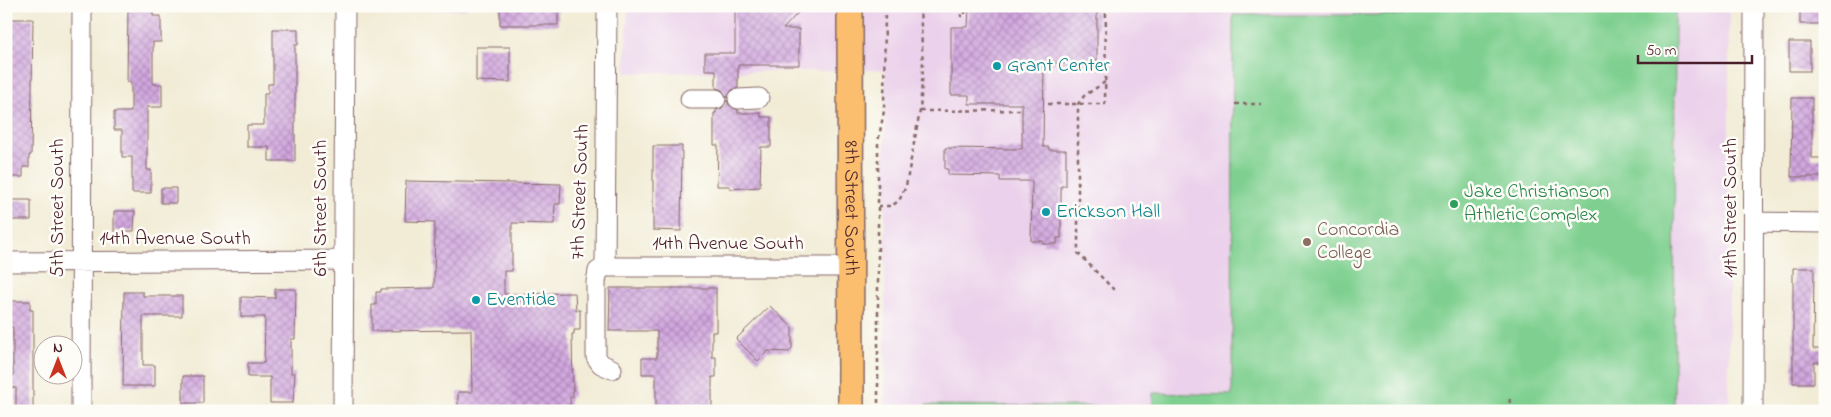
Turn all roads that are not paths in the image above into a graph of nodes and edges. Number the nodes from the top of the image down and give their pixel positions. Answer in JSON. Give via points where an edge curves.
{"nodes":[{"id":1,"x":82,"y":6,"type":"edge"},
{"id":2,"x":345,"y":6,"type":"edge"},
{"id":3,"x":607,"y":6,"type":"edge"},
{"id":4,"x":850,"y":6,"type":"edge"},
{"id":5,"x":1754,"y":6,"type":"edge"},
{"id":6,"x":759,"y":98,"type":"dead end"},
{"id":7,"x":690,"y":99,"type":"dead end"},
{"id":8,"x":716,"y":99,"type":"dead end"},
{"id":9,"x":738,"y":99,"type":"dead end"},
{"id":10,"x":1754,"y":222,"type":"junction"},
{"id":11,"x":1825,"y":222,"type":"edge"},
{"id":12,"x":343,"y":260,"type":"junction"},
{"id":13,"x":6,"y":262,"type":"edge"},
{"id":14,"x":80,"y":262,"type":"junction"},
{"id":15,"x":605,"y":267,"type":"junction"},
{"id":16,"x":851,"y":267,"type":"junction"},
{"id":17,"x":612,"y":369,"type":"dead end"},
{"id":18,"x":81,"y":411,"type":"edge"},
{"id":19,"x":343,"y":411,"type":"edge"},
{"id":20,"x":851,"y":411,"type":"edge"},
{"id":21,"x":1754,"y":411,"type":"edge"}],
"edges":[{"from":1,"to":14,"type":"street","name":"5th Street South"},
{"from":2,"to":12,"type":"street","name":"6th Street South"},
{"from":3,"to":15,"type":"street","name":"7th Street South"},
{"from":4,"to":16,"type":"main road","name":"8th Street South"},
{"from":5,"to":10,"type":"street","name":"11th Street South"},
{"from":6,"to":9,"type":"street"},
{"from":7,"to":8,"type":"street"},
{"from":10,"to":11,"type":"street"},
{"from":10,"to":21,"type":"street","name":"11th Street South"},
{"from":12,"to":14,"type":"street","name":"14th Avenue South"},
{"from":12,"to":19,"type":"street","name":"6th Street South"},
{"from":13,"to":14,"type":"street","name":"14th Avenue South"},
{"from":14,"to":18,"type":"street","name":"5th Street South"},
{"from":15,"to":16,"type":"street","name":"14th Avenue South"},
{"from":15,"to":17,"type":"street","name":"7th Street South","via":[[598,271],[596,282],[596,357],[601,364]]},
{"from":16,"to":20,"type":"main road","name":"8th Street South"}]}
